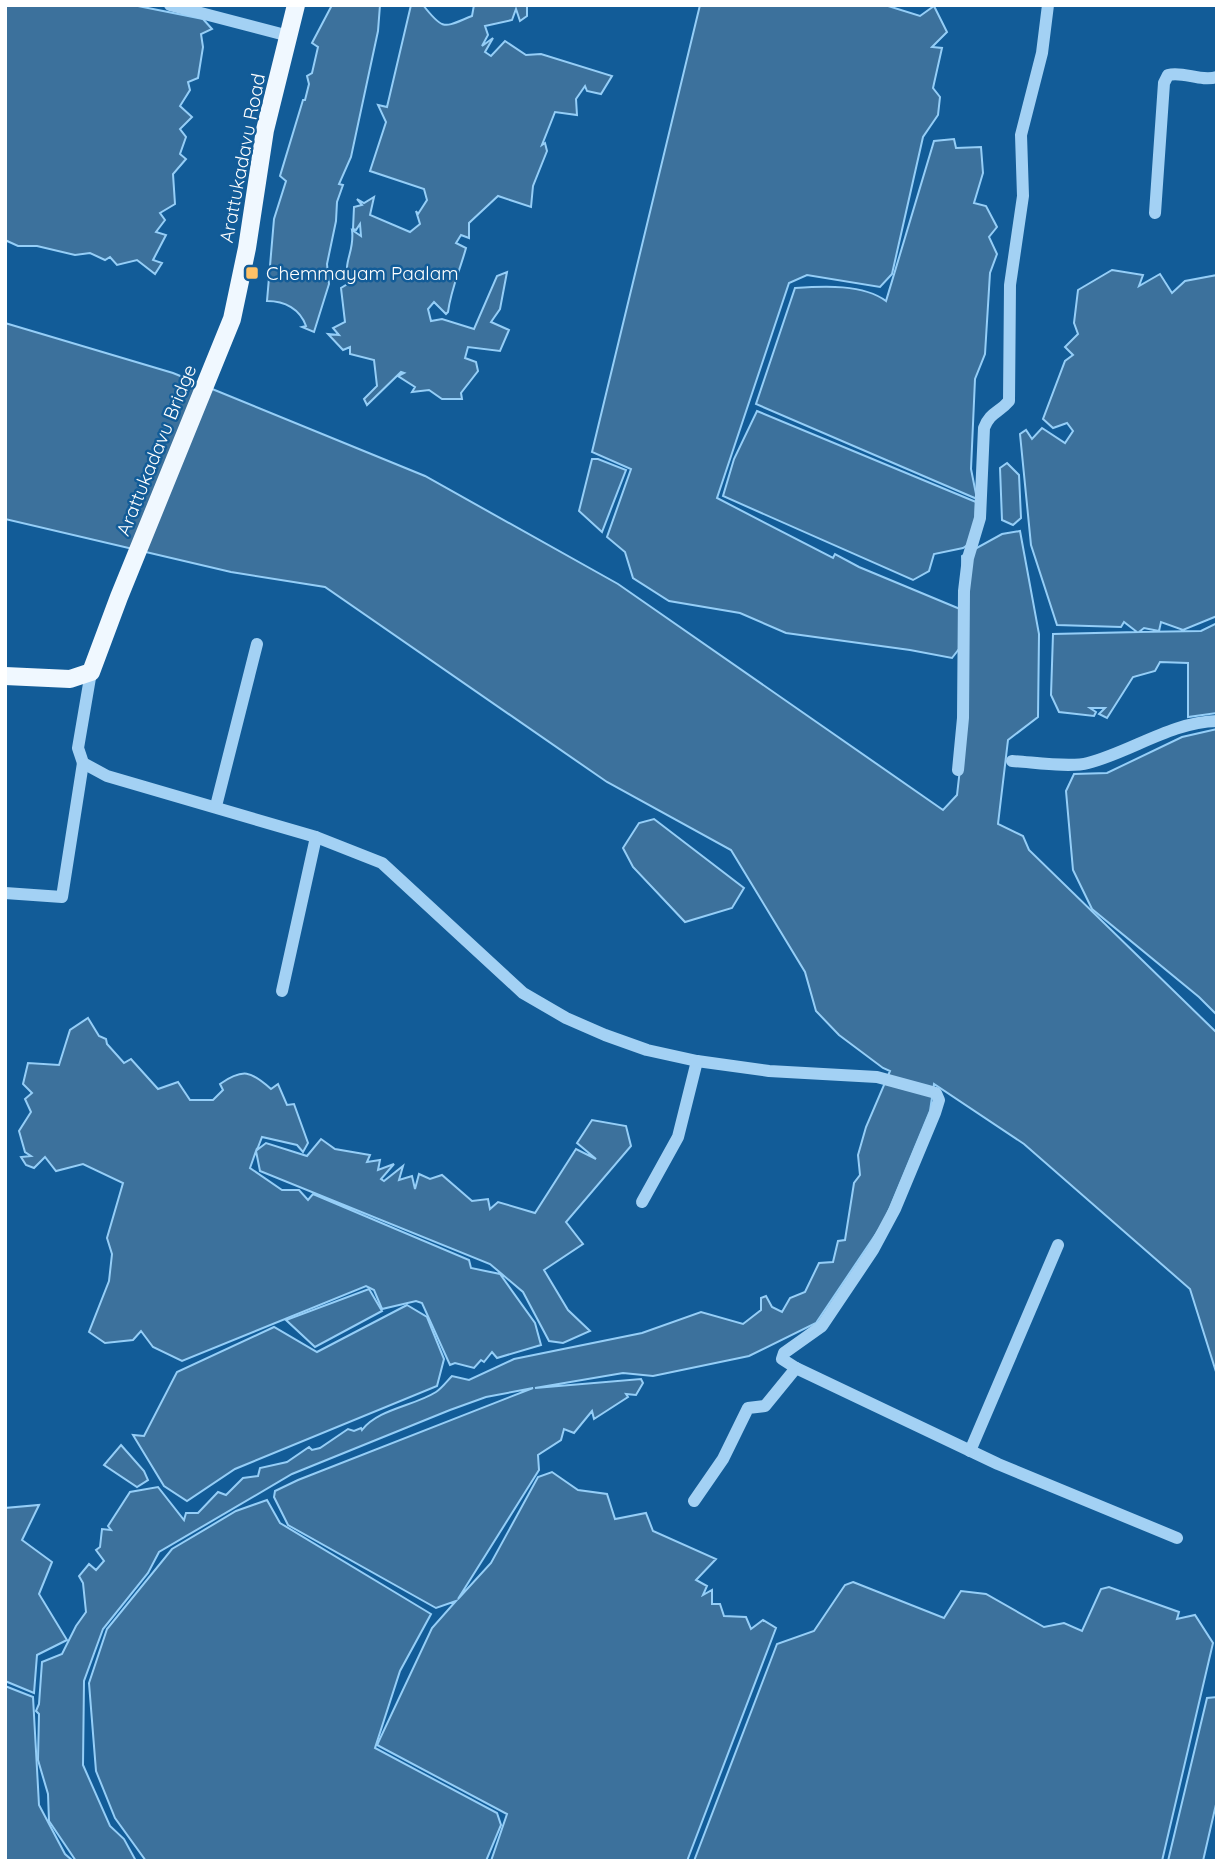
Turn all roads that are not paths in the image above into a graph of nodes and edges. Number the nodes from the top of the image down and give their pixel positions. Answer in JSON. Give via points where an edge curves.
{"nodes":[{"id":1,"x":170,"y":5,"type":"edge"},
{"id":2,"x":296,"y":5,"type":"edge"},
{"id":3,"x":1048,"y":5,"type":"edge"},
{"id":4,"x":289,"y":36,"type":"junction"},
{"id":5,"x":1217,"y":77,"type":"edge"},
{"id":6,"x":1155,"y":213,"type":"dead end"},
{"id":7,"x":232,"y":318,"type":"joint"},
{"id":8,"x":257,"y":644,"type":"dead end"},
{"id":9,"x":91,"y":672,"type":"junction"},
{"id":10,"x":5,"y":676,"type":"edge"},
{"id":11,"x":1217,"y":721,"type":"edge"},
{"id":12,"x":1012,"y":761,"type":"dead end"},
{"id":13,"x":83,"y":763,"type":"junction"},
{"id":14,"x":958,"y":770,"type":"dead end"},
{"id":15,"x":216,"y":806,"type":"junction"},
{"id":16,"x":316,"y":837,"type":"junction"},
{"id":17,"x":5,"y":893,"type":"edge"},
{"id":18,"x":282,"y":991,"type":"dead end"},
{"id":19,"x":696,"y":1061,"type":"junction"},
{"id":20,"x":642,"y":1202,"type":"dead end"},
{"id":21,"x":1058,"y":1245,"type":"dead end"},
{"id":22,"x":796,"y":1368,"type":"junction"},
{"id":23,"x":970,"y":1451,"type":"junction"},
{"id":24,"x":694,"y":1501,"type":"dead end"},
{"id":25,"x":1177,"y":1538,"type":"dead end"}],
"edges":[{"from":1,"to":4,"type":"street"},
{"from":2,"to":4,"type":"main road","name":"Arattukadavu Road"},
{"from":3,"to":14,"type":"street","via":[[1042,53],[1021,135],[1023,196],[1010,285],[1009,401],[988,418],[984,428],[980,518],[964,591]]},
{"from":4,"to":7,"type":"main road","name":"Arattukadavu Road","via":[[265,130]]},
{"from":5,"to":6,"type":"street","via":[[1175,73],[1164,83]]},
{"from":7,"to":9,"type":"main road","name":"Arattukadavu Bridge"},
{"from":8,"to":15,"type":"street"},
{"from":9,"to":10,"type":"main road","via":[[70,679]]},
{"from":9,"to":13,"type":"street","via":[[78,748]]},
{"from":11,"to":12,"type":"street","via":[[1148,738],[1114,756],[1084,764]]},
{"from":13,"to":15,"type":"street","via":[[107,776]]},
{"from":13,"to":17,"type":"street","via":[[62,897]]},
{"from":15,"to":16,"type":"street"},
{"from":16,"to":18,"type":"street"},
{"from":16,"to":19,"type":"street","via":[[382,863],[523,993],[605,1035]]},
{"from":19,"to":20,"type":"street","via":[[678,1138]]},
{"from":19,"to":22,"type":"street","via":[[769,1072],[877,1077],[936,1093],[939,1100],[895,1209],[873,1250],[822,1326],[784,1353],[782,1359]]},
{"from":21,"to":23,"type":"street"},
{"from":22,"to":23,"type":"street"},
{"from":22,"to":24,"type":"street","via":[[765,1406],[748,1408],[723,1459]]},
{"from":23,"to":25,"type":"street"}]}
